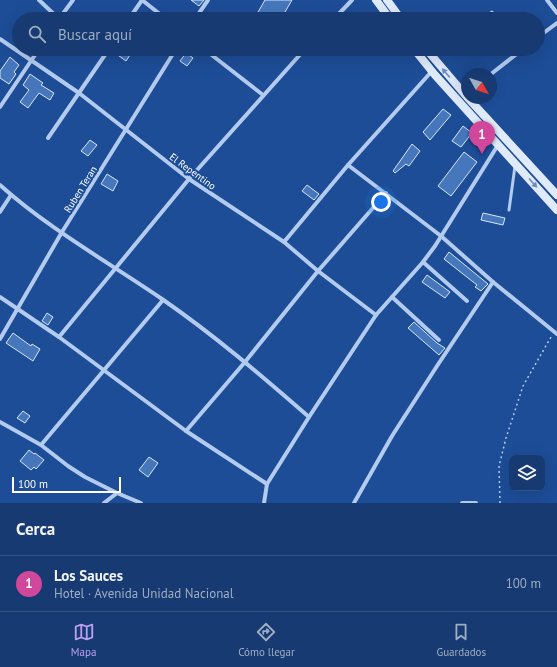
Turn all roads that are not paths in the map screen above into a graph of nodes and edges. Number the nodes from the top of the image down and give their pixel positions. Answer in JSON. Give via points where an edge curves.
{"nodes":[{"id":1,"x":39,"y":0,"type":"edge"},
{"id":2,"x":73,"y":0,"type":"edge"},
{"id":3,"x":142,"y":0,"type":"edge"},
{"id":4,"x":208,"y":0,"type":"edge"},
{"id":5,"x":352,"y":0,"type":"edge"},
{"id":6,"x":376,"y":0,"type":"edge"},
{"id":7,"x":387,"y":0,"type":"edge"},
{"id":8,"x":547,"y":0,"type":"edge"},
{"id":9,"x":52,"y":12,"type":"edge"},
{"id":10,"x":64,"y":12,"type":"edge"},
{"id":11,"x":134,"y":12,"type":"edge"},
{"id":12,"x":157,"y":12,"type":"edge"},
{"id":13,"x":200,"y":12,"type":"edge"},
{"id":14,"x":341,"y":12,"type":"edge"},
{"id":15,"x":385,"y":12,"type":"edge"},
{"id":16,"x":396,"y":12,"type":"edge"},
{"id":17,"x":557,"y":13,"type":"edge"},
{"id":18,"x":557,"y":23,"type":"edge"},
{"id":19,"x":545,"y":32,"type":"edge"},
{"id":20,"x":0,"y":39,"type":"edge"},
{"id":21,"x":12,"y":48,"type":"edge"},
{"id":22,"x":24,"y":56,"type":"edge"},
{"id":23,"x":34,"y":56,"type":"edge"},
{"id":24,"x":104,"y":56,"type":"edge"},
{"id":25,"x":172,"y":56,"type":"edge"},
{"id":26,"x":213,"y":56,"type":"edge"},
{"id":27,"x":299,"y":56,"type":"edge"},
{"id":28,"x":420,"y":56,"type":"edge"},
{"id":29,"x":435,"y":56,"type":"edge"},
{"id":30,"x":514,"y":56,"type":"edge"},
{"id":31,"x":433,"y":58,"type":"joint"},
{"id":32,"x":31,"y":61,"type":"junction"},
{"id":33,"x":497,"y":69,"type":"edge"},
{"id":34,"x":432,"y":71,"type":"junction"},
{"id":35,"x":461,"y":88,"type":"edge"},
{"id":36,"x":79,"y":94,"type":"junction"},
{"id":37,"x":263,"y":95,"type":"junction"},
{"id":38,"x":461,"y":98,"type":"edge"},
{"id":39,"x":458,"y":99,"type":"junction"},
{"id":40,"x":475,"y":104,"type":"edge"},
{"id":41,"x":0,"y":107,"type":"edge"},
{"id":42,"x":127,"y":130,"type":"junction"},
{"id":43,"x":48,"y":138,"type":"dead end"},
{"id":44,"x":498,"y":145,"type":"junction"},
{"id":45,"x":516,"y":164,"type":"junction"},
{"id":46,"x":348,"y":165,"type":"junction"},
{"id":47,"x":189,"y":179,"type":"junction"},
{"id":48,"x":0,"y":185,"type":"edge"},
{"id":49,"x":386,"y":193,"type":"junction"},
{"id":50,"x":11,"y":195,"type":"junction"},
{"id":51,"x":557,"y":195,"type":"edge"},
{"id":52,"x":509,"y":210,"type":"dead end"},
{"id":53,"x":557,"y":210,"type":"edge"},
{"id":54,"x":0,"y":212,"type":"edge"},
{"id":55,"x":62,"y":232,"type":"junction"},
{"id":56,"x":441,"y":236,"type":"junction"},
{"id":57,"x":284,"y":242,"type":"junction"},
{"id":58,"x":423,"y":262,"type":"junction"},
{"id":59,"x":115,"y":268,"type":"junction"},
{"id":60,"x":318,"y":271,"type":"junction"},
{"id":61,"x":493,"y":282,"type":"junction"},
{"id":62,"x":0,"y":297,"type":"edge"},
{"id":63,"x":392,"y":297,"type":"junction"},
{"id":64,"x":163,"y":300,"type":"junction"},
{"id":65,"x":467,"y":301,"type":"dead end"},
{"id":66,"x":18,"y":309,"type":"junction"},
{"id":67,"x":376,"y":315,"type":"junction"},
{"id":68,"x":556,"y":333,"type":"edge"},
{"id":69,"x":59,"y":337,"type":"junction"},
{"id":70,"x":0,"y":339,"type":"edge"},
{"id":71,"x":440,"y":340,"type":"dead end"},
{"id":72,"x":245,"y":362,"type":"junction"},
{"id":73,"x":105,"y":371,"type":"junction"},
{"id":74,"x":309,"y":417,"type":"junction"},
{"id":75,"x":0,"y":422,"type":"edge"},
{"id":76,"x":186,"y":431,"type":"junction"},
{"id":77,"x":41,"y":445,"type":"junction"},
{"id":78,"x":267,"y":484,"type":"junction"},
{"id":79,"x":117,"y":493,"type":"junction"},
{"id":80,"x":104,"y":503,"type":"edge"},
{"id":81,"x":142,"y":503,"type":"edge"},
{"id":82,"x":264,"y":503,"type":"edge"},
{"id":83,"x":354,"y":503,"type":"edge"},
{"id":84,"x":462,"y":503,"type":"edge"},
{"id":85,"x":475,"y":503,"type":"edge"}],
"edges":[{"from":1,"to":9,"type":"street"},
{"from":2,"to":10,"type":"street"},
{"from":3,"to":11,"type":"street"},
{"from":3,"to":12,"type":"street"},
{"from":4,"to":13,"type":"street"},
{"from":5,"to":14,"type":"street"},
{"from":6,"to":15,"type":"main road"},
{"from":7,"to":16,"type":"main road"},
{"from":8,"to":17,"type":"street"},
{"from":18,"to":19,"type":"street"},
{"from":20,"to":21,"type":"street","name":"El Repentino"},
{"from":22,"to":32,"type":"street","name":"El Repentino"},
{"from":23,"to":32,"type":"street"},
{"from":24,"to":36,"type":"street"},
{"from":25,"to":42,"type":"street","name":"Ruben Teran"},
{"from":26,"to":37,"type":"street"},
{"from":27,"to":37,"type":"street"},
{"from":28,"to":34,"type":"main road"},
{"from":29,"to":31,"type":"lane"},
{"from":30,"to":33,"type":"street"},
{"from":35,"to":31,"type":"main road","one_way":true},
{"from":32,"to":36,"type":"street","name":"El Repentino"},
{"from":32,"to":41,"type":"street"},
{"from":34,"to":39,"type":"main road"},
{"from":34,"to":46,"type":"street"},
{"from":36,"to":42,"type":"street","name":"El Repentino"},
{"from":36,"to":43,"type":"street"},
{"from":37,"to":47,"type":"street"},
{"from":38,"to":39,"type":"street"},
{"from":39,"to":44,"type":"main road"},
{"from":40,"to":51,"type":"main road"},
{"from":42,"to":47,"type":"street","name":"El Repentino"},
{"from":42,"to":55,"type":"street","name":"Ruben Teran"},
{"from":44,"to":45,"type":"main road"},
{"from":44,"to":56,"type":"street"},
{"from":45,"to":52,"type":"lane"},
{"from":45,"to":53,"type":"main road","one_way":true},
{"from":46,"to":49,"type":"street"},
{"from":46,"to":57,"type":"street"},
{"from":47,"to":57,"type":"street","name":"El Repentino"},
{"from":47,"to":59,"type":"street"},
{"from":48,"to":50,"type":"street"},
{"from":49,"to":56,"type":"street"},
{"from":49,"to":60,"type":"street"},
{"from":50,"to":54,"type":"street"},
{"from":50,"to":55,"type":"street"},
{"from":55,"to":59,"type":"street"},
{"from":55,"to":66,"type":"street","name":"Ruben Teran"},
{"from":56,"to":58,"type":"street"},
{"from":56,"to":61,"type":"street"},
{"from":57,"to":60,"type":"street","name":"El Repentino"},
{"from":58,"to":63,"type":"street"},
{"from":58,"to":65,"type":"street"},
{"from":59,"to":64,"type":"street"},
{"from":59,"to":69,"type":"street"},
{"from":60,"to":67,"type":"street","name":"El Repentino"},
{"from":60,"to":72,"type":"street"},
{"from":61,"to":68,"type":"street"},
{"from":61,"to":83,"type":"street","via":[[392,436]]},
{"from":62,"to":66,"type":"street"},
{"from":63,"to":67,"type":"street"},
{"from":63,"to":71,"type":"street"},
{"from":64,"to":72,"type":"street"},
{"from":64,"to":73,"type":"street"},
{"from":66,"to":69,"type":"street"},
{"from":66,"to":70,"type":"street","name":"Ruben Teran"},
{"from":67,"to":74,"type":"street"},
{"from":69,"to":73,"type":"street"},
{"from":72,"to":74,"type":"street"},
{"from":72,"to":76,"type":"street"},
{"from":73,"to":76,"type":"street"},
{"from":73,"to":77,"type":"street"},
{"from":74,"to":78,"type":"street"},
{"from":75,"to":77,"type":"street"},
{"from":76,"to":78,"type":"street"},
{"from":77,"to":79,"type":"street","via":[[74,470]]},
{"from":78,"to":82,"type":"street"},
{"from":79,"to":80,"type":"street"},
{"from":79,"to":81,"type":"street"},
{"from":84,"to":85,"type":"street"}]}
